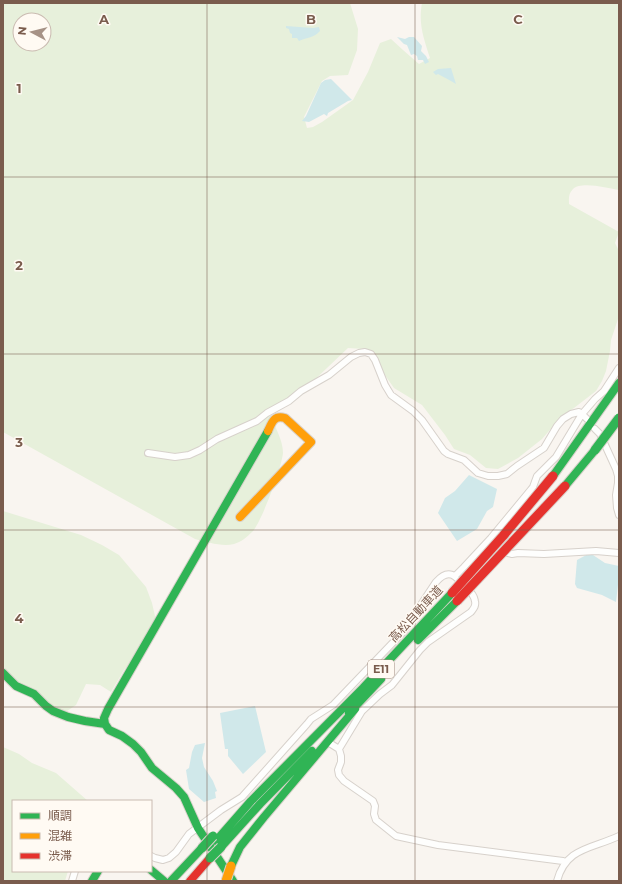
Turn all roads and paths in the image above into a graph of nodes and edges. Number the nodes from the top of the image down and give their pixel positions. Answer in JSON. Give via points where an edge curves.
{"nodes":[{"id":1,"x":619,"y":368,"type":"edge"},
{"id":2,"x":619,"y":383,"type":"edge"},
{"id":3,"x":585,"y":416,"type":"junction"},
{"id":4,"x":619,"y":418,"type":"edge"},
{"id":5,"x":595,"y":429,"type":"dead end"},
{"id":6,"x":148,"y":453,"type":"dead end"},
{"id":7,"x":618,"y":483,"type":"edge"},
{"id":8,"x":619,"y":515,"type":"edge"},
{"id":9,"x":240,"y":517,"type":"dead end"},
{"id":10,"x":491,"y":538,"type":"junction"},
{"id":11,"x":619,"y":553,"type":"edge"},
{"id":12,"x":455,"y":576,"type":"junction"},
{"id":13,"x":454,"y":597,"type":"junction"},
{"id":14,"x":3,"y":673,"type":"edge"},
{"id":15,"x":104,"y":724,"type":"junction"},
{"id":16,"x":331,"y":744,"type":"dead end"},
{"id":17,"x":312,"y":749,"type":"junction"},
{"id":18,"x":338,"y":749,"type":"junction"},
{"id":19,"x":295,"y":768,"type":"junction"},
{"id":20,"x":198,"y":828,"type":"junction"},
{"id":21,"x":619,"y":836,"type":"edge"},
{"id":22,"x":216,"y":841,"type":"junction"},
{"id":23,"x":206,"y":853,"type":"junction"},
{"id":24,"x":152,"y":856,"type":"edge"},
{"id":25,"x":565,"y":862,"type":"junction"},
{"id":26,"x":152,"y":871,"type":"edge"},
{"id":27,"x":90,"y":872,"type":"edge"},
{"id":28,"x":97,"y":872,"type":"edge"},
{"id":29,"x":145,"y":872,"type":"edge"},
{"id":30,"x":86,"y":881,"type":"edge"},
{"id":31,"x":92,"y":881,"type":"edge"},
{"id":32,"x":157,"y":881,"type":"edge"},
{"id":33,"x":172,"y":881,"type":"edge"},
{"id":34,"x":190,"y":881,"type":"edge"},
{"id":35,"x":226,"y":881,"type":"edge"},
{"id":36,"x":233,"y":881,"type":"edge"},
{"id":37,"x":557,"y":881,"type":"edge"}],
"edges":[{"from":1,"to":3,"type":"street"},
{"from":2,"to":13,"type":"main road","name":"高松自動車道","number":"E11","bridge":true,"via":[[553,476]]},
{"from":3,"to":6,"type":"street","via":[[579,412],[571,414],[557,426],[544,448],[507,474],[488,476],[478,473],[464,460],[444,451],[422,420],[391,395],[375,360],[371,354],[365,352],[351,357],[289,401],[200,450],[189,455],[175,456]]},
{"from":3,"to":10,"type":"street","via":[[556,457],[537,476],[529,492]]},
{"from":4,"to":13,"type":"main road","name":"高松自動車道","number":"E11","bridge":true,"via":[[565,486]]},
{"from":5,"to":7,"type":"street","via":[[600,434],[616,469]]},
{"from":7,"to":8,"type":"street","via":[[616,495]]},
{"from":9,"to":15,"type":"main road","via":[[311,442],[285,418],[277,417],[273,421],[108,709]]},
{"from":10,"to":11,"type":"street","via":[[512,554],[596,551]]},
{"from":10,"to":12,"type":"street"},
{"from":12,"to":18,"type":"street","via":[[473,595],[475,606],[471,612],[420,650],[395,681],[362,711]]},
{"from":12,"to":20,"type":"street","via":[[441,576],[403,632],[333,705],[311,719],[242,797]]},
{"from":13,"to":17,"type":"main road","name":"高松自動車道","number":"E11","via":[[367,694]]},
{"from":13,"to":17,"type":"main road","name":"高松自動車道","number":"E11","via":[[363,688]]},
{"from":14,"to":15,"type":"main road","via":[[16,686],[34,694],[53,711],[68,717]]},
{"from":15,"to":20,"type":"main road","via":[[109,730],[133,744],[152,768],[176,788],[184,797]]},
{"from":16,"to":18,"type":"street"},
{"from":17,"to":19,"type":"main road"},
{"from":17,"to":19,"type":"main road","name":"高松自動車道","number":"E11"},
{"from":18,"to":25,"type":"street","via":[[341,756],[339,775],[373,801],[376,820],[396,836],[438,845]]},
{"from":19,"to":22,"type":"main road","name":"高松自動車道","number":"E11","via":[[260,804]]},
{"from":19,"to":22,"type":"main road","name":"高松自動車道","number":"E11","via":[[251,801]]},
{"from":19,"to":35,"type":"main road","bridge":true,"via":[[240,847]]},
{"from":20,"to":24,"type":"street","via":[[189,834],[169,858],[163,860]]},
{"from":20,"to":36,"type":"main road"},
{"from":21,"to":25,"type":"street","via":[[582,850]]},
{"from":22,"to":23,"type":"main road","name":"高松自動車道","number":"E11","bridge":true},
{"from":22,"to":23,"type":"main road","bridge":true},
{"from":23,"to":33,"type":"main road","name":"高松自動車道","number":"E11"},
{"from":23,"to":34,"type":"main road","name":"高松自動車道","number":"E11"},
{"from":25,"to":37,"type":"street"},
{"from":26,"to":33,"type":"main road"},
{"from":27,"to":30,"type":"main road"},
{"from":28,"to":31,"type":"main road"},
{"from":29,"to":32,"type":"main road"}]}
